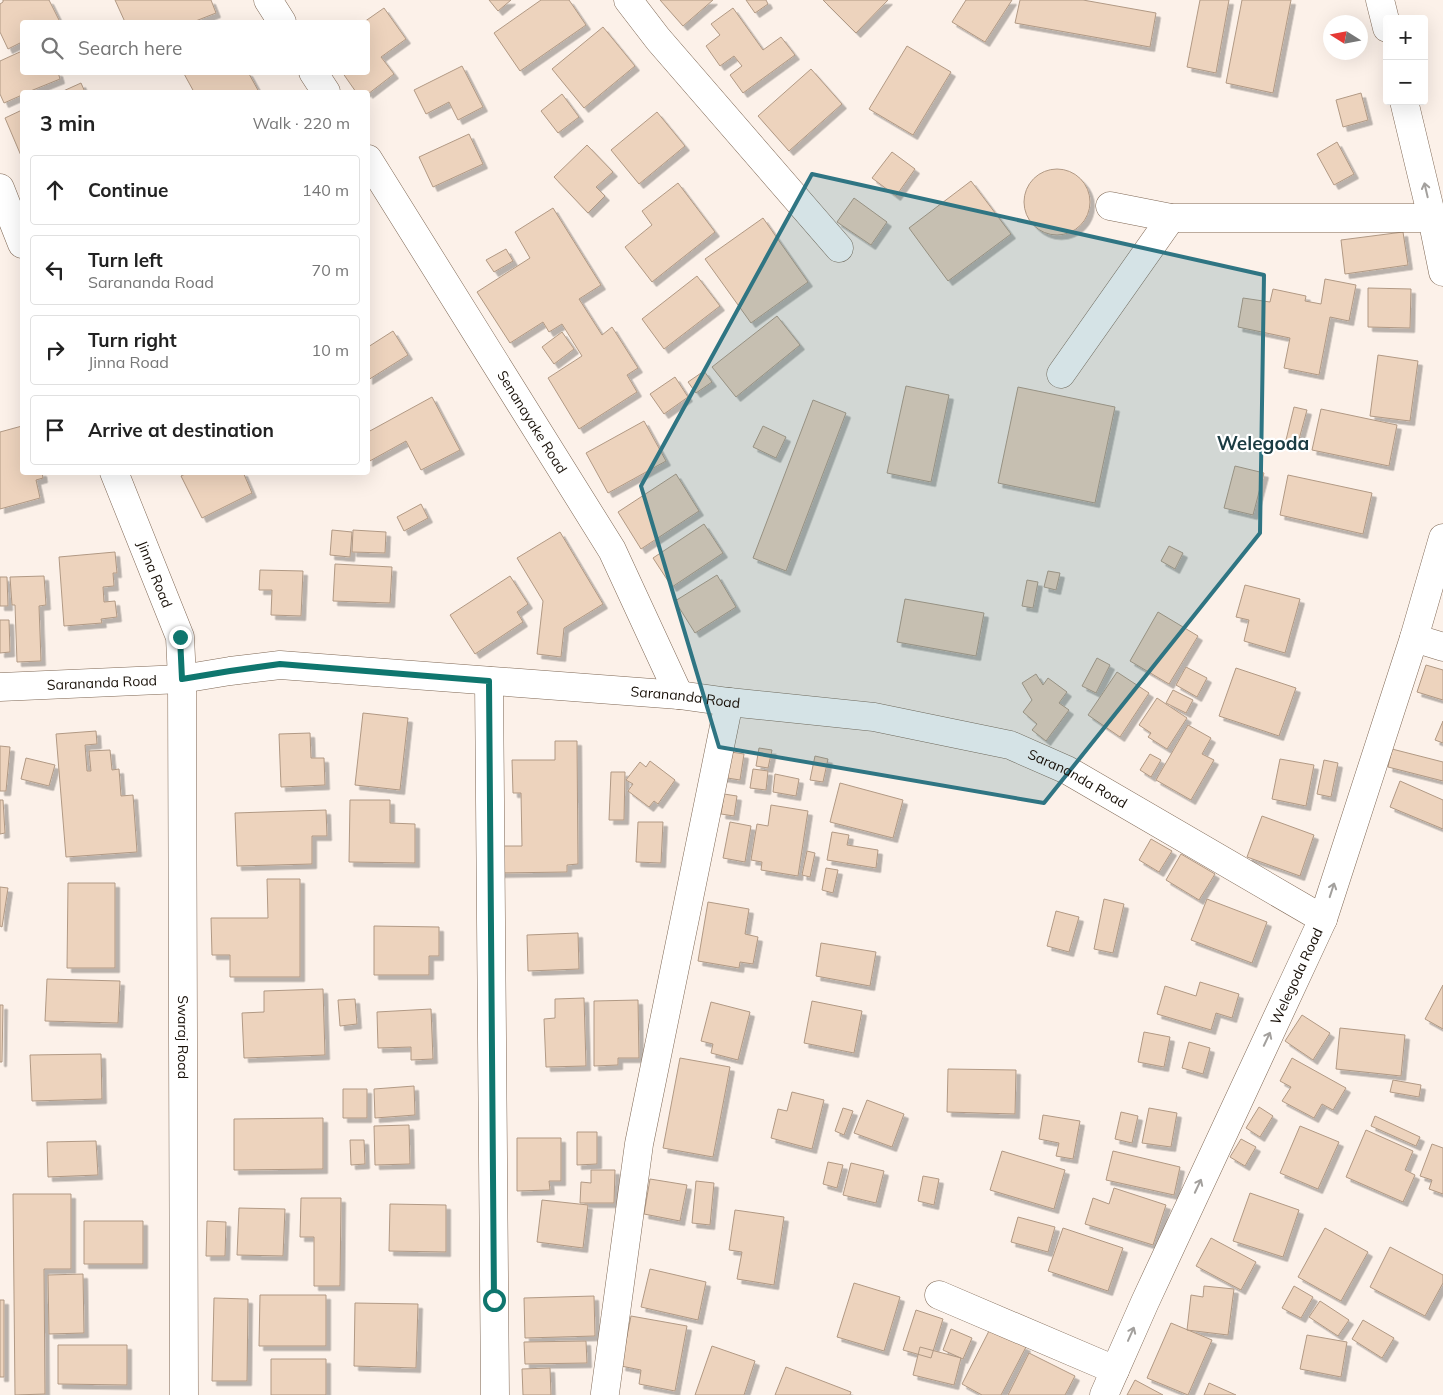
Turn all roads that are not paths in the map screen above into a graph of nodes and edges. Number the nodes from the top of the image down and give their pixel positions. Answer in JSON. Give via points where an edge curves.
{"nodes":[{"id":1,"x":268,"y":0,"type":"edge"},
{"id":2,"x":628,"y":0,"type":"edge"},
{"id":3,"x":1380,"y":0,"type":"edge"},
{"id":4,"x":1384,"y":15,"type":"edge"},
{"id":5,"x":281,"y":20,"type":"edge"},
{"id":6,"x":315,"y":75,"type":"edge"},
{"id":7,"x":325,"y":90,"type":"edge"},
{"id":8,"x":1405,"y":105,"type":"edge"},
{"id":9,"x":370,"y":163,"type":"edge"},
{"id":10,"x":0,"y":188,"type":"edge"},
{"id":11,"x":1110,"y":206,"type":"dead end"},
{"id":12,"x":1171,"y":218,"type":"junction"},
{"id":13,"x":1432,"y":218,"type":"junction"},
{"id":14,"x":20,"y":239,"type":"edge"},
{"id":15,"x":839,"y":248,"type":"dead end"},
{"id":16,"x":1443,"y":272,"type":"edge"},
{"id":17,"x":1061,"y":374,"type":"dead end"},
{"id":18,"x":115,"y":475,"type":"edge"},
{"id":19,"x":1443,"y":538,"type":"edge"},
{"id":20,"x":1414,"y":638,"type":"junction"},
{"id":21,"x":1443,"y":647,"type":"edge"},
{"id":22,"x":182,"y":679,"type":"junction"},
{"id":23,"x":489,"y":681,"type":"junction"},
{"id":24,"x":0,"y":687,"type":"edge"},
{"id":25,"x":679,"y":695,"type":"junction"},
{"id":26,"x":729,"y":702,"type":"junction"},
{"id":27,"x":1323,"y":919,"type":"junction"},
{"id":28,"x":939,"y":1295,"type":"dead end"},
{"id":29,"x":1115,"y":1370,"type":"junction"},
{"id":30,"x":605,"y":1393,"type":"dead end"},
{"id":31,"x":184,"y":1395,"type":"edge"},
{"id":32,"x":494,"y":1395,"type":"edge"},
{"id":33,"x":1104,"y":1395,"type":"edge"}],
"edges":[{"from":1,"to":5,"type":"street"},
{"from":2,"to":15,"type":"street"},
{"from":3,"to":4,"type":"street"},
{"from":6,"to":7,"type":"street"},
{"from":13,"to":8,"type":"street","one_way":true},
{"from":9,"to":25,"type":"street","name":"Senanayake Road","via":[[612,550]]},
{"from":10,"to":14,"type":"street"},
{"from":11,"to":12,"type":"street"},
{"from":12,"to":13,"type":"street"},
{"from":12,"to":17,"type":"street"},
{"from":13,"to":16,"type":"street"},
{"from":18,"to":22,"type":"street","name":"Jinna Road","via":[[180,637]]},
{"from":19,"to":20,"type":"street","name":"Welegoda Road"},
{"from":20,"to":21,"type":"street"},
{"from":27,"to":20,"type":"street","name":"Welegoda Road","one_way":true},
{"from":22,"to":23,"type":"street","name":"Sarananda Road","via":[[280,664]]},
{"from":22,"to":24,"type":"street","name":"Sarananda Road"},
{"from":22,"to":31,"type":"street","name":"Swaraj Road"},
{"from":23,"to":25,"type":"street","name":"Sarananda Road"},
{"from":23,"to":32,"type":"street"},
{"from":25,"to":26,"type":"street","name":"Sarananda Road"},
{"from":26,"to":27,"type":"street","name":"Sarananda Road","via":[[874,717],[1010,745],[1067,770]]},
{"from":26,"to":30,"type":"street","via":[[639,1144]]},
{"from":29,"to":27,"type":"street","name":"Welegoda Road","one_way":true},
{"from":28,"to":29,"type":"street"},
{"from":29,"to":33,"type":"street","name":"Welegoda Road"}]}
